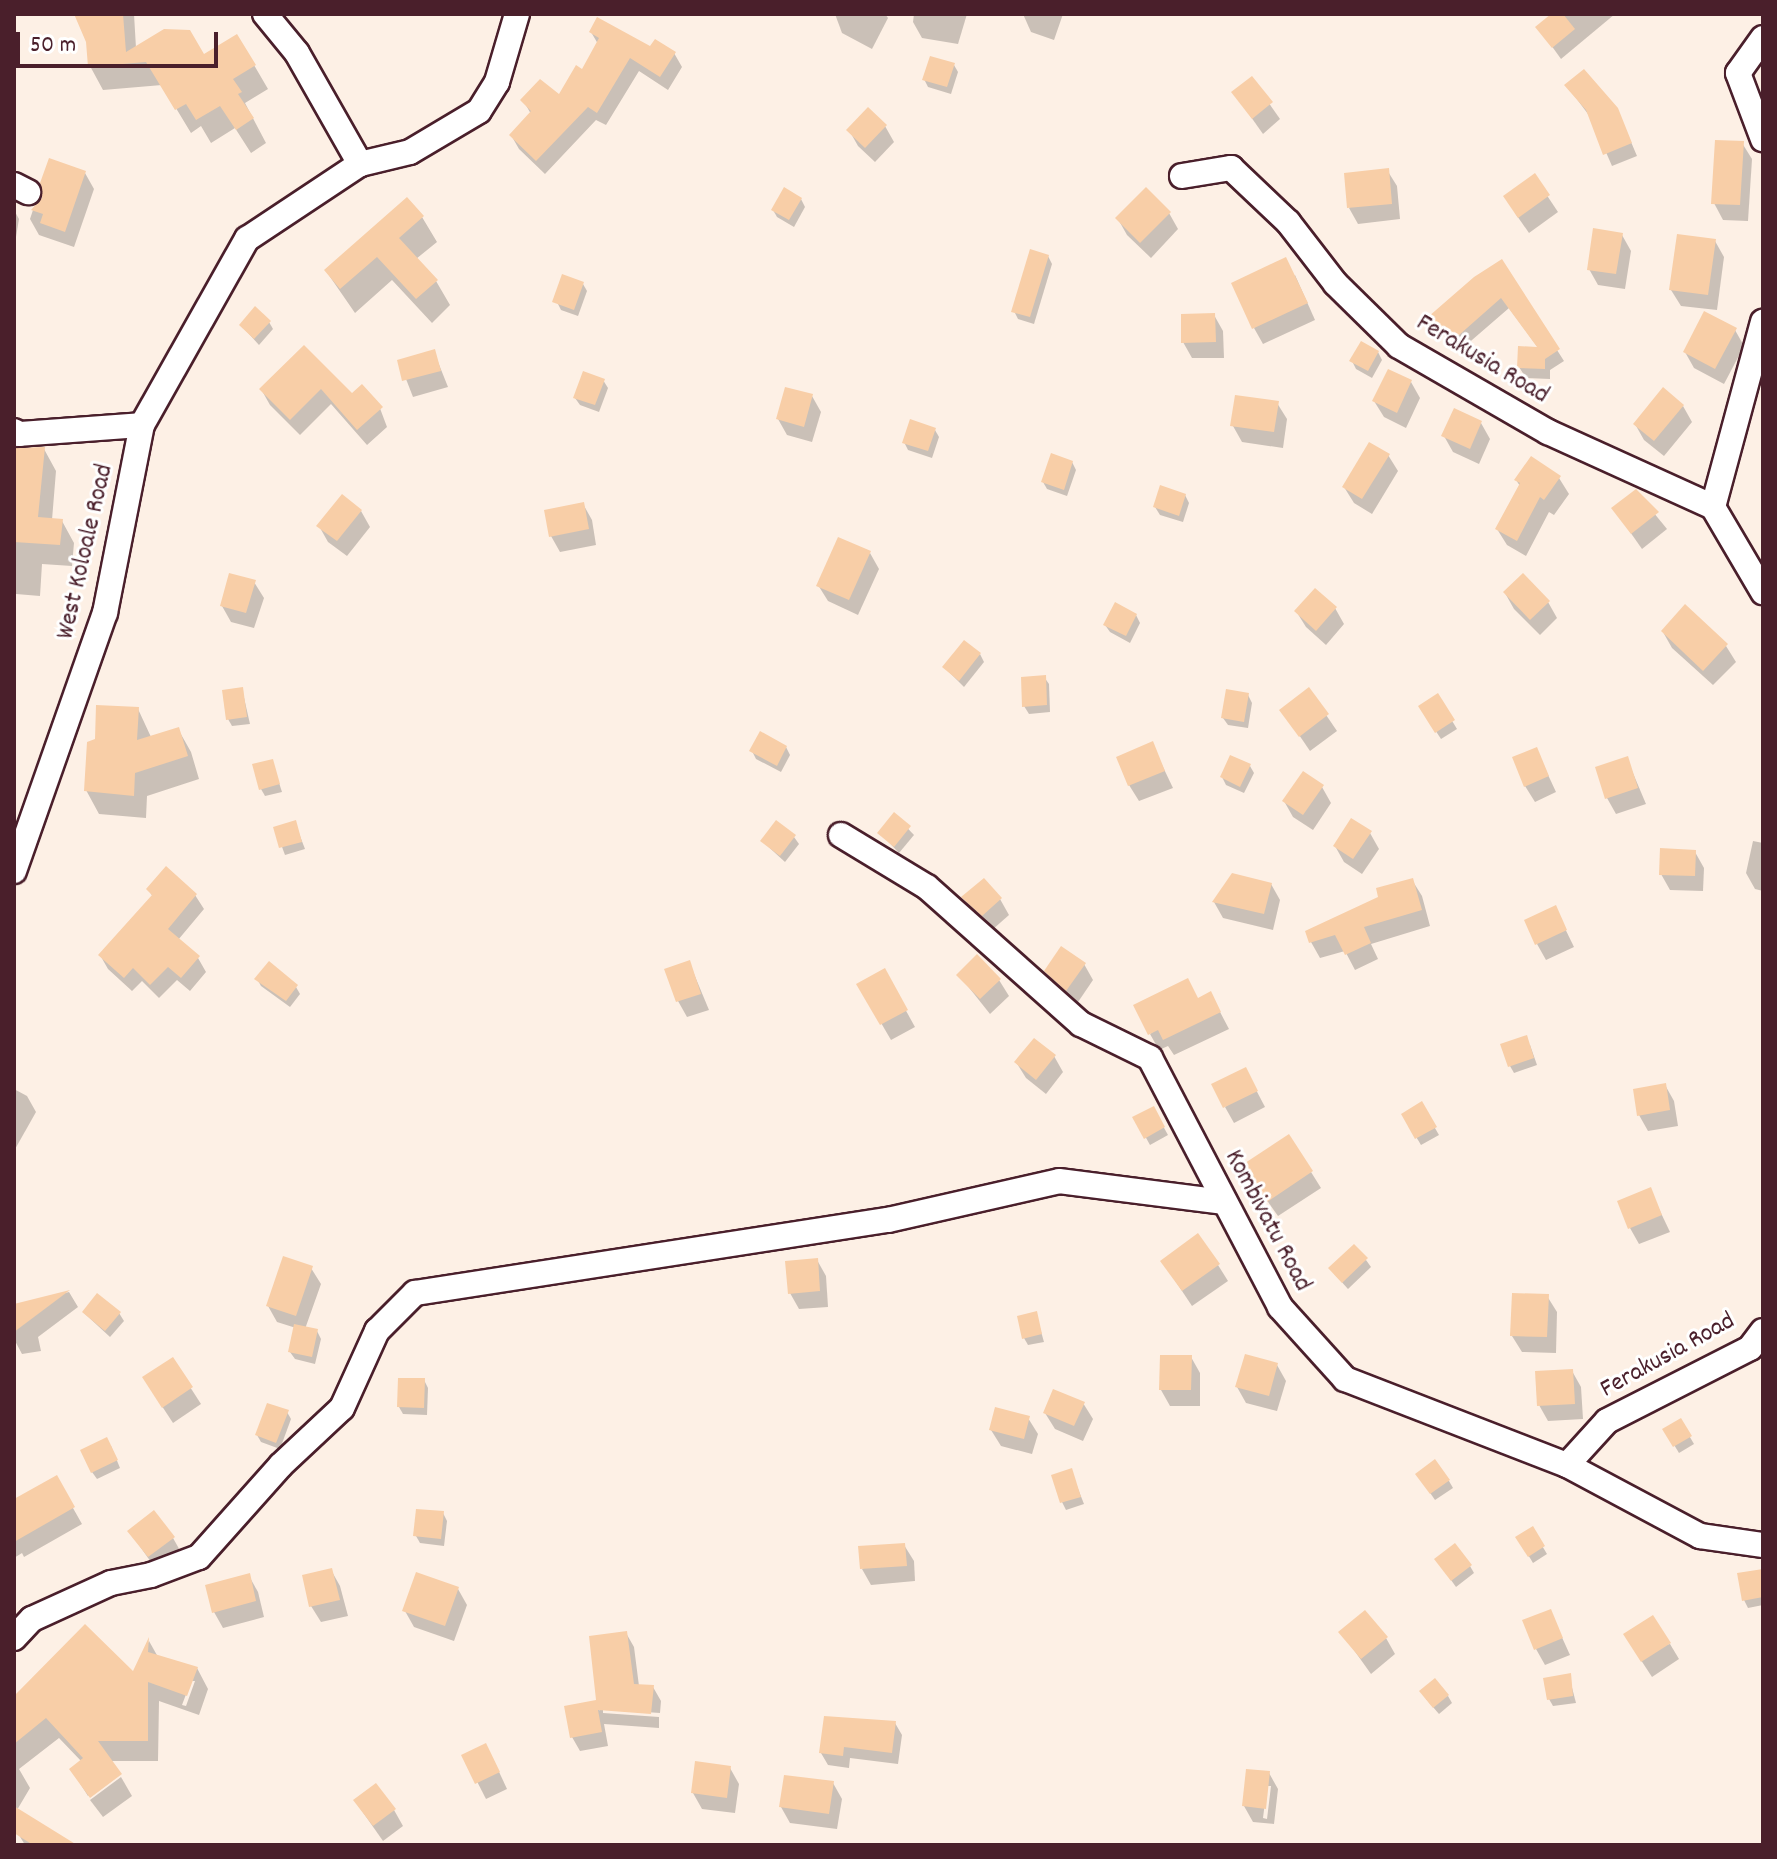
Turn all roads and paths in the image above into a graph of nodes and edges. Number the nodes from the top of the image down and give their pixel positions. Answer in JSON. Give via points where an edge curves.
{"nodes":[{"id":1,"x":265,"y":14,"type":"edge"},
{"id":2,"x":517,"y":14,"type":"edge"},
{"id":3,"x":1763,"y":38,"type":"edge"},
{"id":4,"x":1763,"y":139,"type":"edge"},
{"id":5,"x":360,"y":164,"type":"junction"},
{"id":6,"x":1182,"y":176,"type":"dead end"},
{"id":7,"x":1763,"y":322,"type":"edge"},
{"id":8,"x":142,"y":425,"type":"junction"},
{"id":9,"x":14,"y":431,"type":"edge"},
{"id":10,"x":1713,"y":507,"type":"junction"},
{"id":11,"x":1763,"y":592,"type":"edge"},
{"id":12,"x":841,"y":835,"type":"dead end"},
{"id":13,"x":14,"y":871,"type":"edge"},
{"id":14,"x":1223,"y":1202,"type":"junction"},
{"id":15,"x":1763,"y":1331,"type":"edge"},
{"id":16,"x":1567,"y":1465,"type":"junction"},
{"id":17,"x":1763,"y":1545,"type":"edge"},
{"id":18,"x":14,"y":1638,"type":"edge"}],
"edges":[{"from":1,"to":5,"type":"street","via":[[297,53]]},
{"from":2,"to":5,"type":"street","via":[[497,82],[479,111],[410,152]]},
{"from":3,"to":4,"type":"street","via":[[1738,73]]},
{"from":5,"to":8,"type":"street","name":"West Koloale Road","via":[[247,239]]},
{"from":6,"to":10,"type":"street","name":"Ferakusia Road","via":[[1231,168],[1288,222],[1336,284],[1399,346],[1548,432]]},
{"from":7,"to":10,"type":"street"},
{"from":8,"to":9,"type":"street"},
{"from":8,"to":13,"type":"street","name":"West Koloale Road","via":[[105,613]]},
{"from":10,"to":11,"type":"street"},
{"from":12,"to":14,"type":"street","name":"Kombivatu Road","via":[[927,887],[1081,1024],[1150,1058]]},
{"from":14,"to":16,"type":"street","name":"Kombivatu Road","via":[[1280,1307],[1345,1379]]},
{"from":14,"to":18,"type":"street","via":[[1059,1181],[888,1220],[415,1293],[377,1331],[342,1408],[281,1465],[199,1557],[111,1583],[32,1619]]},
{"from":15,"to":16,"type":"street","name":"Ferakusia Road","via":[[1750,1348],[1607,1421]]},
{"from":16,"to":17,"type":"street","name":"Kombivatu Road","via":[[1700,1536]]}]}
